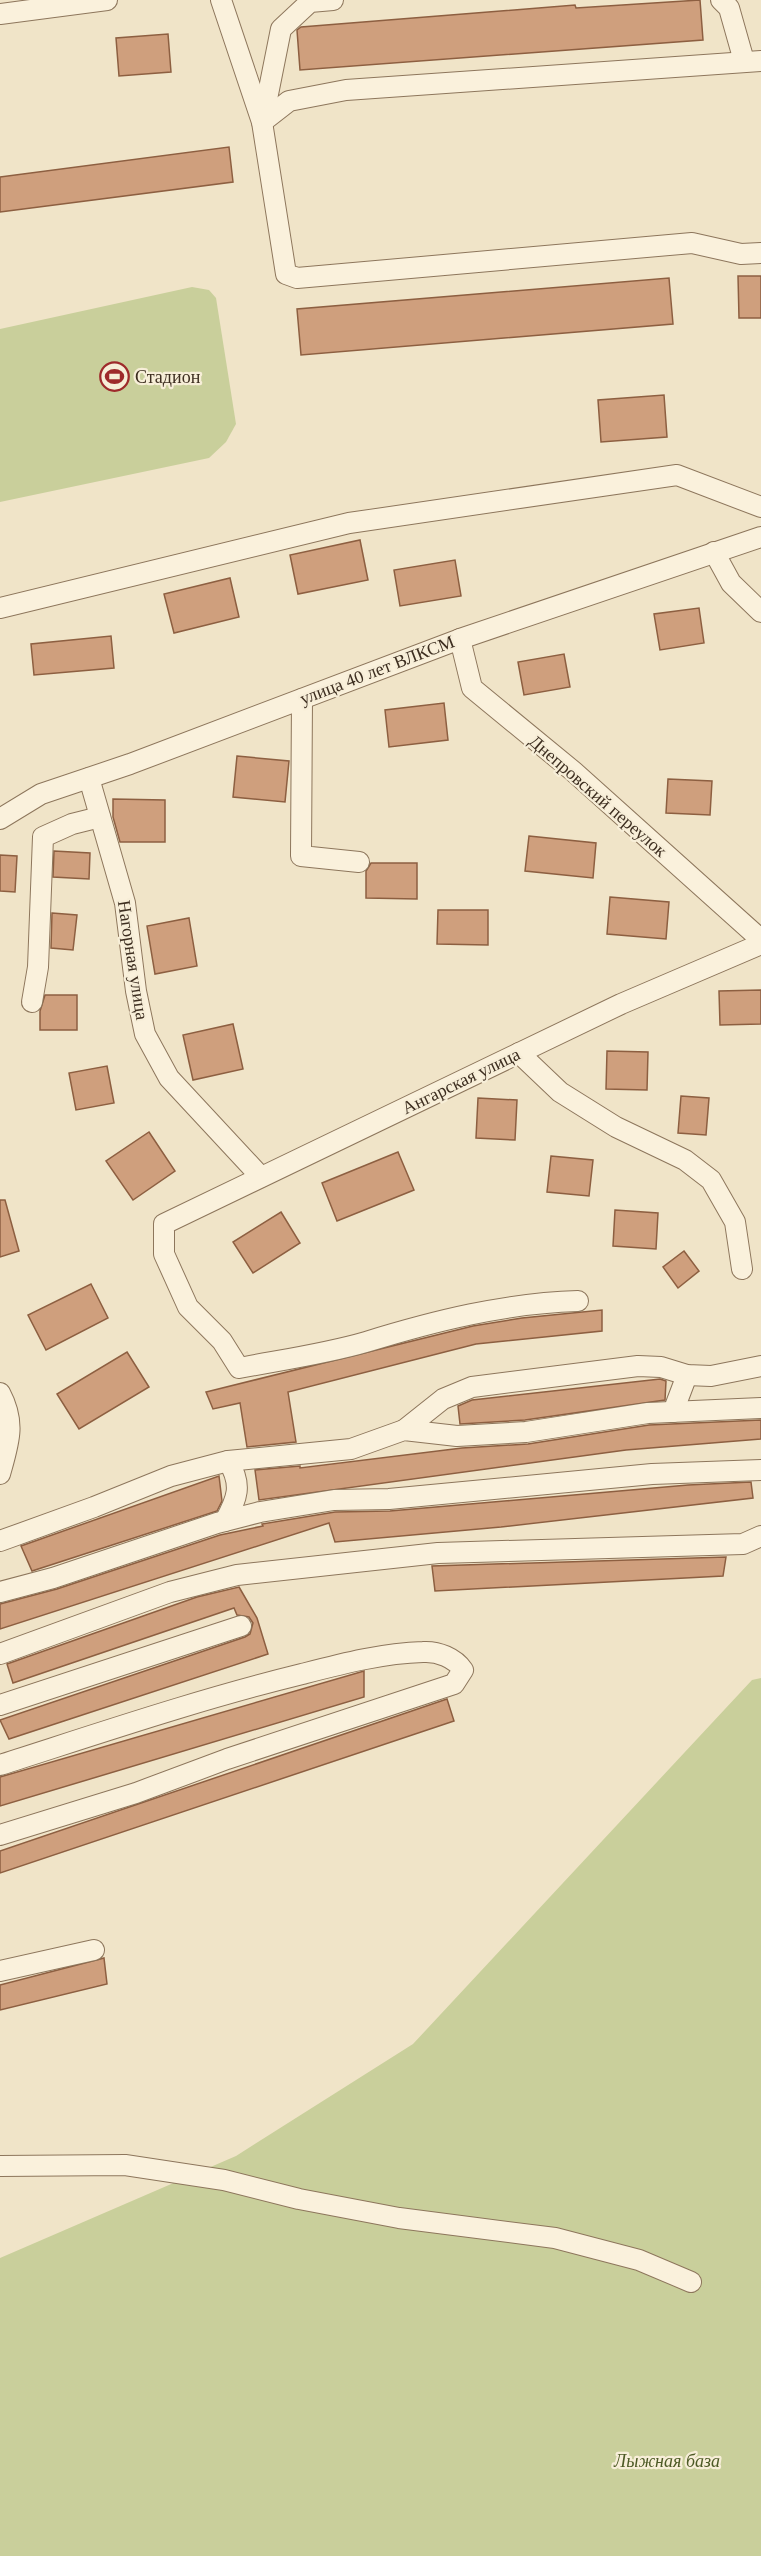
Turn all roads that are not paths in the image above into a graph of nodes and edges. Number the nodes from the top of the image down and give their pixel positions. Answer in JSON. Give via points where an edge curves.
{"nodes":[{"id":1,"x":107,"y":0,"type":"edge"},
{"id":2,"x":220,"y":0,"type":"edge"},
{"id":3,"x":333,"y":0,"type":"edge"},
{"id":4,"x":721,"y":0,"type":"edge"},
{"id":5,"x":0,"y":14,"type":"edge"},
{"id":6,"x":752,"y":61,"type":"edge"},
{"id":7,"x":262,"y":122,"type":"junction"},
{"id":8,"x":761,"y":253,"type":"edge"},
{"id":9,"x":761,"y":507,"type":"edge"},
{"id":10,"x":761,"y":537,"type":"edge"},
{"id":11,"x":714,"y":552,"type":"junction"},
{"id":12,"x":0,"y":608,"type":"edge"},
{"id":13,"x":761,"y":612,"type":"edge"},
{"id":14,"x":460,"y":639,"type":"junction"},
{"id":15,"x":302,"y":699,"type":"junction"},
{"id":16,"x":89,"y":778,"type":"junction"},
{"id":17,"x":100,"y":818,"type":"junction"},
{"id":18,"x":0,"y":819,"type":"edge"},
{"id":19,"x":358,"y":862,"type":"dead end"},
{"id":20,"x":761,"y":936,"type":"edge"},
{"id":21,"x":761,"y":944,"type":"edge"},
{"id":22,"x":32,"y":1002,"type":"dead end"},
{"id":23,"x":519,"y":1053,"type":"junction"},
{"id":24,"x":261,"y":1177,"type":"junction"},
{"id":25,"x":742,"y":1269,"type":"dead end"},
{"id":26,"x":578,"y":1301,"type":"dead end"},
{"id":27,"x":761,"y":1366,"type":"edge"},
{"id":28,"x":687,"y":1375,"type":"junction"},
{"id":29,"x":0,"y":1393,"type":"edge"},
{"id":30,"x":761,"y":1408,"type":"edge"},
{"id":31,"x":673,"y":1412,"type":"junction"},
{"id":32,"x":404,"y":1430,"type":"junction"},
{"id":33,"x":228,"y":1461,"type":"junction"},
{"id":34,"x":761,"y":1470,"type":"edge"},
{"id":35,"x":0,"y":1473,"type":"edge"},
{"id":36,"x":225,"y":1521,"type":"junction"},
{"id":37,"x":761,"y":1536,"type":"edge"},
{"id":38,"x":0,"y":1541,"type":"edge"},
{"id":39,"x":752,"y":1546,"type":"edge"},
{"id":40,"x":0,"y":1592,"type":"edge"},
{"id":41,"x":241,"y":1626,"type":"dead end"},
{"id":42,"x":0,"y":1654,"type":"edge"},
{"id":43,"x":0,"y":1706,"type":"edge"},
{"id":44,"x":0,"y":1765,"type":"edge"},
{"id":45,"x":0,"y":1835,"type":"edge"},
{"id":46,"x":94,"y":1950,"type":"dead end"},
{"id":47,"x":0,"y":1971,"type":"edge"},
{"id":48,"x":0,"y":2166,"type":"edge"},
{"id":49,"x":691,"y":2282,"type":"dead end"}],
"edges":[{"from":1,"to":5,"type":"street"},
{"from":2,"to":7,"type":"street"},
{"from":3,"to":7,"type":"street","via":[[310,2],[281,29]]},
{"from":4,"to":6,"type":"street","via":[[729,8]]},
{"from":6,"to":7,"type":"street","via":[[346,90],[289,100]]},
{"from":7,"to":8,"type":"street","via":[[286,273],[297,278],[692,243],[741,254]]},
{"from":9,"to":12,"type":"street","via":[[677,475],[349,523]]},
{"from":10,"to":11,"type":"street","name":"улица 40 лет ВЛКСМ"},
{"from":11,"to":13,"type":"street","via":[[731,583]]},
{"from":11,"to":14,"type":"street","name":"улица 40 лет ВЛКСМ"},
{"from":14,"to":15,"type":"street","name":"улица 40 лет ВЛКСМ"},
{"from":14,"to":20,"type":"street","name":"Днепровский переулок","via":[[472,688]]},
{"from":15,"to":16,"type":"street","name":"улица 40 лет ВЛКСМ"},
{"from":15,"to":19,"type":"street","via":[[301,856]]},
{"from":16,"to":17,"type":"street","name":"Нагорная улица"},
{"from":16,"to":18,"type":"street","name":"улица 40 лет ВЛКСМ","via":[[41,794]]},
{"from":17,"to":22,"type":"street","via":[[72,824],[43,837],[38,967]]},
{"from":17,"to":24,"type":"street","name":"Нагорная улица","via":[[125,903],[145,1035],[169,1078]]},
{"from":21,"to":23,"type":"street","name":"Ангарская улица"},
{"from":23,"to":24,"type":"street","name":"Ангарская улица"},
{"from":23,"to":25,"type":"street","via":[[560,1092],[616,1126],[685,1160],[711,1180],[735,1221]]},
{"from":24,"to":26,"type":"street","name":"Ангарская улица","via":[[164,1224],[164,1254],[188,1307],[222,1341],[239,1368],[365,1342],[470,1314]]},
{"from":27,"to":28,"type":"street","via":[[711,1376]]},
{"from":28,"to":31,"type":"street"},
{"from":28,"to":32,"type":"street","via":[[638,1366],[472,1387],[443,1399]]},
{"from":29,"to":35,"type":"street","via":[[9,1410],[10,1435]]},
{"from":30,"to":31,"type":"street"},
{"from":31,"to":32,"type":"street","via":[[526,1432],[457,1436]]},
{"from":32,"to":33,"type":"street","via":[[351,1449]]},
{"from":33,"to":36,"type":"street","via":[[234,1471],[237,1498]]},
{"from":33,"to":38,"type":"street","via":[[171,1476]]},
{"from":34,"to":36,"type":"street","via":[[652,1474],[389,1499],[334,1500]]},
{"from":36,"to":40,"type":"street"},
{"from":37,"to":39,"type":"street"},
{"from":39,"to":42,"type":"street","via":[[438,1553],[237,1575],[170,1592]]},
{"from":41,"to":43,"type":"street"},
{"from":44,"to":45,"type":"street","via":[[214,1697],[355,1661],[425,1652],[446,1656],[463,1670],[454,1684],[136,1793]]},
{"from":46,"to":47,"type":"street"},
{"from":48,"to":49,"type":"street","via":[[125,2165],[224,2180],[399,2218],[555,2238],[639,2260]]}]}
